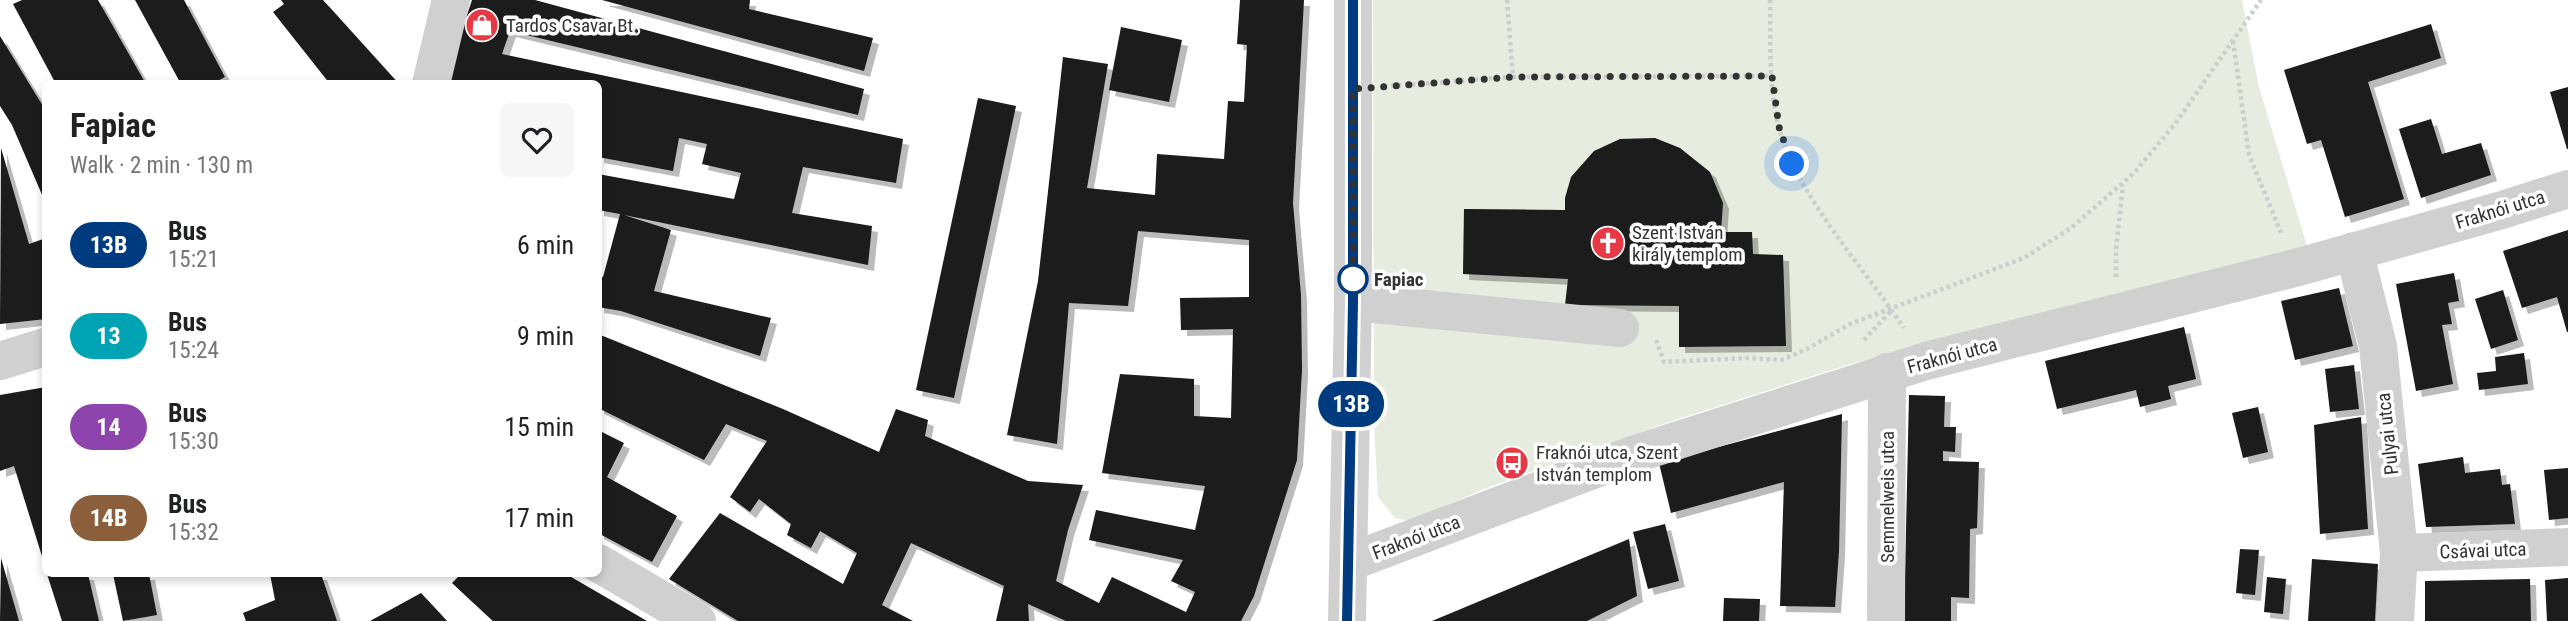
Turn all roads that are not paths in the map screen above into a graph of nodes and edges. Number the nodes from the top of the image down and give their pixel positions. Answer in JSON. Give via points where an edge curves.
{"nodes":[{"id":1,"x":419,"y":0,"type":"edge"},
{"id":2,"x":451,"y":0,"type":"edge"},
{"id":3,"x":1353,"y":0,"type":"edge"},
{"id":4,"x":434,"y":66,"type":"edge"},
{"id":5,"x":2568,"y":189,"type":"edge"},
{"id":6,"x":2354,"y":251,"type":"junction"},
{"id":7,"x":1353,"y":302,"type":"junction"},
{"id":8,"x":1620,"y":328,"type":"road end"},
{"id":9,"x":42,"y":347,"type":"edge"},
{"id":10,"x":42,"y":348,"type":"edge"},
{"id":11,"x":0,"y":353,"type":"edge"},
{"id":12,"x":0,"y":361,"type":"edge"},
{"id":13,"x":1887,"y":373,"type":"junction"},
{"id":14,"x":2568,"y":547,"type":"edge"},
{"id":15,"x":2399,"y":553,"type":"junction"},
{"id":16,"x":1350,"y":562,"type":"junction"},
{"id":17,"x":602,"y":565,"type":"edge"},
{"id":18,"x":697,"y":621,"type":"edge"},
{"id":19,"x":1347,"y":621,"type":"edge"},
{"id":20,"x":1886,"y":621,"type":"edge"},
{"id":21,"x":2395,"y":621,"type":"edge"}],
"edges":[{"from":1,"to":4,"type":"street"},
{"from":2,"to":4,"type":"street"},
{"from":3,"to":7,"type":"street"},
{"from":5,"to":6,"type":"street","name":"Fraknói utca"},
{"from":6,"to":13,"type":"street","name":"Fraknói utca"},
{"from":6,"to":15,"type":"street","name":"Pulyai utca","via":[[2378,346]]},
{"from":7,"to":8,"type":"street"},
{"from":7,"to":16,"type":"street"},
{"from":9,"to":11,"type":"street"},
{"from":10,"to":12,"type":"street"},
{"from":13,"to":16,"type":"street","name":"Fraknói utca","via":[[1635,454]]},
{"from":13,"to":20,"type":"street","name":"Semmelweis utca"},
{"from":14,"to":15,"type":"street","name":"Csávai utca"},
{"from":15,"to":21,"type":"street","name":"Pulyai utca"},
{"from":16,"to":19,"type":"street"},
{"from":17,"to":18,"type":"street"}]}
